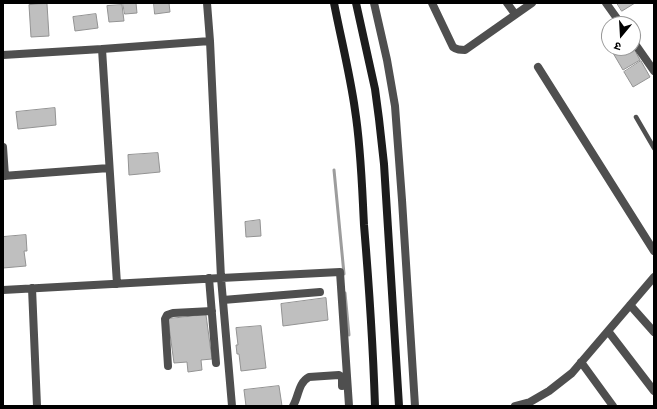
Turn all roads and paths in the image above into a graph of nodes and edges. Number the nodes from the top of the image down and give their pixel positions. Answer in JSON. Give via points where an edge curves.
{"nodes":[{"id":1,"x":207,"y":3,"type":"edge"},
{"id":2,"x":334,"y":3,"type":"edge"},
{"id":3,"x":356,"y":3,"type":"edge"},
{"id":4,"x":374,"y":3,"type":"edge"},
{"id":5,"x":432,"y":3,"type":"edge"},
{"id":6,"x":507,"y":3,"type":"edge"},
{"id":7,"x":532,"y":3,"type":"edge"},
{"id":8,"x":606,"y":3,"type":"edge"},
{"id":9,"x":516,"y":14,"type":"junction"},
{"id":10,"x":615,"y":16,"type":"edge"},
{"id":11,"x":210,"y":41,"type":"junction"},
{"id":12,"x":102,"y":49,"type":"junction"},
{"id":13,"x":641,"y":52,"type":"edge"},
{"id":14,"x":3,"y":55,"type":"edge"},
{"id":15,"x":538,"y":67,"type":"dead end"},
{"id":16,"x":654,"y":71,"type":"edge"},
{"id":17,"x":636,"y":117,"type":"dead end"},
{"id":18,"x":3,"y":147,"type":"edge"},
{"id":19,"x":654,"y":148,"type":"edge"},
{"id":20,"x":109,"y":168,"type":"junction"},
{"id":21,"x":4,"y":176,"type":"edge"},
{"id":22,"x":654,"y":251,"type":"edge"},
{"id":23,"x":209,"y":278,"type":"junction"},
{"id":24,"x":221,"y":278,"type":"junction"},
{"id":25,"x":654,"y":278,"type":"edge"},
{"id":26,"x":117,"y":284,"type":"junction"},
{"id":27,"x":32,"y":288,"type":"junction"},
{"id":28,"x":3,"y":290,"type":"edge"},
{"id":29,"x":320,"y":292,"type":"dead end"},
{"id":30,"x":223,"y":300,"type":"junction"},
{"id":31,"x":630,"y":305,"type":"junction"},
{"id":32,"x":212,"y":311,"type":"junction"},
{"id":33,"x":608,"y":331,"type":"junction"},
{"id":34,"x":654,"y":332,"type":"edge"},
{"id":35,"x":216,"y":362,"type":"dead end"},
{"id":36,"x":581,"y":362,"type":"junction"},
{"id":37,"x":168,"y":366,"type":"dead end"},
{"id":38,"x":654,"y":391,"type":"edge"},
{"id":39,"x":37,"y":406,"type":"edge"},
{"id":40,"x":232,"y":406,"type":"edge"},
{"id":41,"x":293,"y":406,"type":"edge"},
{"id":42,"x":344,"y":406,"type":"edge"},
{"id":43,"x":349,"y":406,"type":"edge"},
{"id":44,"x":375,"y":406,"type":"edge"},
{"id":45,"x":400,"y":406,"type":"edge"},
{"id":46,"x":415,"y":406,"type":"edge"},
{"id":47,"x":515,"y":406,"type":"edge"},
{"id":48,"x":613,"y":406,"type":"edge"}],
"edges":[{"from":1,"to":11,"type":"street"},
{"from":2,"to":44,"type":"main road","via":[[358,135]]},
{"from":3,"to":45,"type":"main road","via":[[375,89],[384,164]]},
{"from":4,"to":46,"type":"street","via":[[395,106]]},
{"from":5,"to":9,"type":"street","via":[[457,50],[465,50]]},
{"from":6,"to":9,"type":"street"},
{"from":7,"to":9,"type":"street"},
{"from":8,"to":10,"type":"street"},
{"from":11,"to":12,"type":"street"},
{"from":11,"to":24,"type":"street"},
{"from":12,"to":14,"type":"street"},
{"from":12,"to":20,"type":"street"},
{"from":13,"to":16,"type":"street"},
{"from":15,"to":22,"type":"street"},
{"from":17,"to":19,"type":"lane"},
{"from":18,"to":21,"type":"street"},
{"from":20,"to":21,"type":"street"},
{"from":20,"to":26,"type":"street"},
{"from":23,"to":24,"type":"street"},
{"from":23,"to":26,"type":"street"},
{"from":23,"to":32,"type":"street"},
{"from":24,"to":30,"type":"street"},
{"from":24,"to":43,"type":"street","via":[[340,272]]},
{"from":25,"to":31,"type":"street"},
{"from":26,"to":27,"type":"street"},
{"from":27,"to":28,"type":"street"},
{"from":27,"to":39,"type":"street"},
{"from":29,"to":30,"type":"street"},
{"from":30,"to":40,"type":"street"},
{"from":31,"to":33,"type":"street"},
{"from":31,"to":34,"type":"street"},
{"from":32,"to":35,"type":"street"},
{"from":32,"to":37,"type":"street","via":[[167,315],[165,319]]},
{"from":33,"to":36,"type":"street"},
{"from":33,"to":38,"type":"street"},
{"from":36,"to":47,"type":"street","via":[[572,373],[549,391],[530,402]]},
{"from":36,"to":48,"type":"street"},
{"from":41,"to":42,"type":"street","via":[[301,383],[308,377],[339,375],[342,377]]}]}
